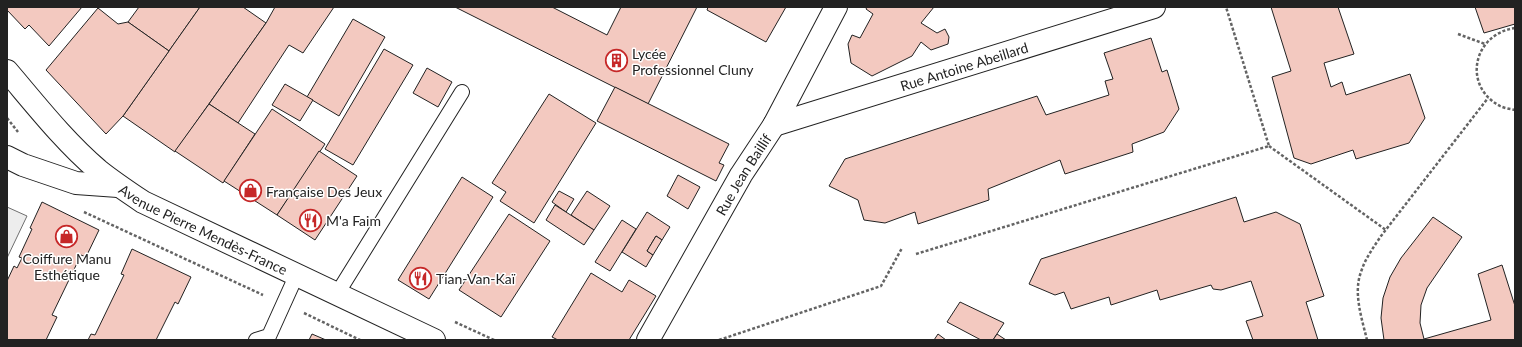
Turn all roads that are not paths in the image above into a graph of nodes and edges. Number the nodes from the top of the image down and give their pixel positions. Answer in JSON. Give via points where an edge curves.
{"nodes":[{"id":1,"x":836,"y":7,"type":"edge"},
{"id":2,"x":1154,"y":7,"type":"edge"},
{"id":3,"x":7,"y":71,"type":"edge"},
{"id":4,"x":462,"y":92,"type":"dead end"},
{"id":5,"x":774,"y":125,"type":"junction"},
{"id":6,"x":7,"y":157,"type":"edge"},
{"id":7,"x":118,"y":186,"type":"junction"},
{"id":8,"x":297,"y":274,"type":"junction"},
{"id":9,"x":337,"y":294,"type":"junction"},
{"id":10,"x":256,"y":340,"type":"edge"},
{"id":11,"x":434,"y":340,"type":"edge"},
{"id":12,"x":648,"y":340,"type":"edge"}],
"edges":[{"from":1,"to":5,"type":"street","name":"Rue Jean Baillif"},
{"from":2,"to":5,"type":"street","name":"Rue Antoine Abeillard"},
{"from":3,"to":7,"type":"street","name":"Avenue Pierre Mendès-France","via":[[80,154]]},
{"from":4,"to":9,"type":"lane"},
{"from":5,"to":12,"type":"street","name":"Rue Jean Baillif","via":[[740,175]]},
{"from":6,"to":7,"type":"street","via":[[76,183]]},
{"from":7,"to":8,"type":"street","name":"Avenue Pierre Mendès-France","via":[[143,202]]},
{"from":8,"to":9,"type":"street","name":"Avenue Pierre Mendès-France"},
{"from":8,"to":10,"type":"lane","via":[[269,336]]},
{"from":9,"to":11,"type":"street","name":"Avenue Pierre Mendès-France"}]}
